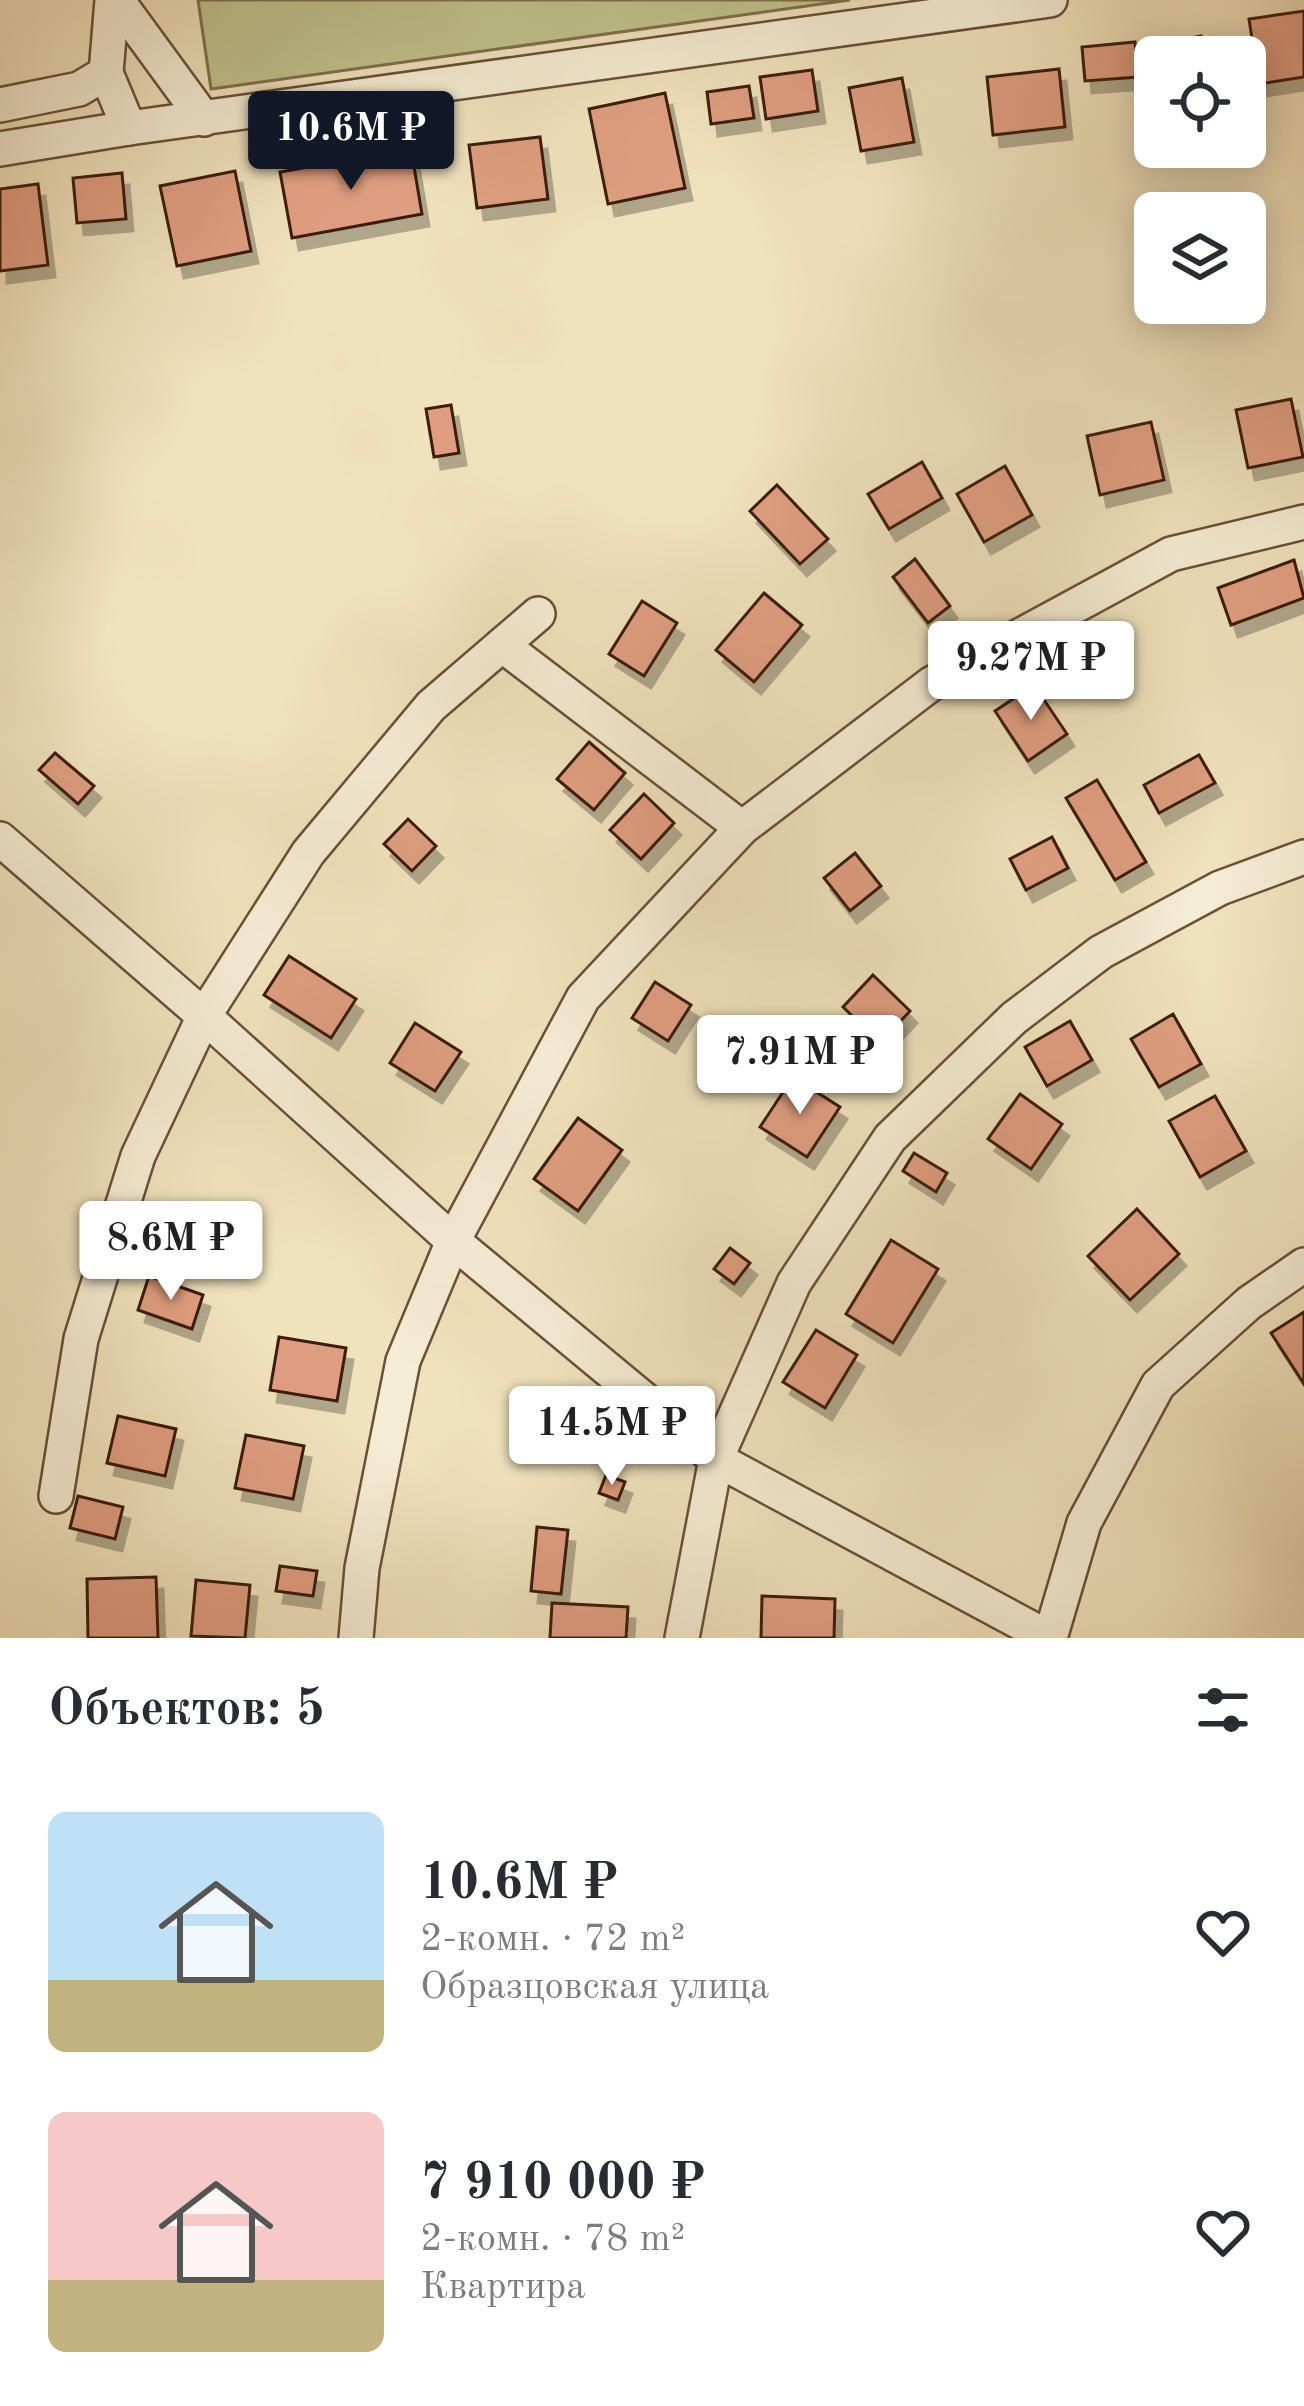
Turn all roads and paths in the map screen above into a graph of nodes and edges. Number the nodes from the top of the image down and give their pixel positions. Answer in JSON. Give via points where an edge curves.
{"nodes":[{"id":1,"x":115,"y":0,"type":"edge"},
{"id":2,"x":1050,"y":0,"type":"edge"},
{"id":3,"x":106,"y":73,"type":"junction"},
{"id":4,"x":0,"y":105,"type":"edge"},
{"id":5,"x":204,"y":119,"type":"junction"},
{"id":6,"x":129,"y":128,"type":"junction"},
{"id":7,"x":0,"y":149,"type":"edge"},
{"id":8,"x":1304,"y":522,"type":"edge"},
{"id":9,"x":538,"y":614,"type":"dead end"},
{"id":10,"x":502,"y":645,"type":"junction"},
{"id":11,"x":742,"y":828,"type":"junction"},
{"id":12,"x":0,"y":839,"type":"edge"},
{"id":13,"x":1304,"y":857,"type":"edge"},
{"id":14,"x":204,"y":1016,"type":"junction"},
{"id":15,"x":453,"y":1241,"type":"junction"},
{"id":16,"x":1304,"y":1265,"type":"edge"},
{"id":17,"x":716,"y":1459,"type":"junction"},
{"id":18,"x":56,"y":1496,"type":"dead end"},
{"id":19,"x":356,"y":1638,"type":"edge"},
{"id":20,"x":682,"y":1638,"type":"edge"},
{"id":21,"x":1050,"y":1638,"type":"edge"}],
"edges":[{"from":1,"to":3,"type":"street"},
{"from":1,"to":5,"type":"street"},
{"from":2,"to":5,"type":"street"},
{"from":3,"to":4,"type":"street","via":[[79,89]]},
{"from":3,"to":6,"type":"street"},
{"from":5,"to":6,"type":"street"},
{"from":6,"to":7,"type":"street"},
{"from":8,"to":11,"type":"street","via":[[1171,554],[1011,640],[931,684]]},
{"from":9,"to":10,"type":"street"},
{"from":10,"to":11,"type":"street"},
{"from":10,"to":14,"type":"street","via":[[431,706],[308,853]]},
{"from":11,"to":15,"type":"street","via":[[584,998]]},
{"from":12,"to":14,"type":"street"},
{"from":13,"to":17,"type":"street","via":[[1220,888],[1101,952],[1014,1018],[890,1138],[794,1282]]},
{"from":14,"to":15,"type":"street"},
{"from":14,"to":18,"type":"street","via":[[137,1156],[81,1339]]},
{"from":15,"to":17,"type":"street"},
{"from":15,"to":19,"type":"street","via":[[403,1360]]},
{"from":16,"to":21,"type":"street","via":[[1158,1385],[1084,1523]]},
{"from":17,"to":20,"type":"street"},
{"from":17,"to":21,"type":"street"}]}
